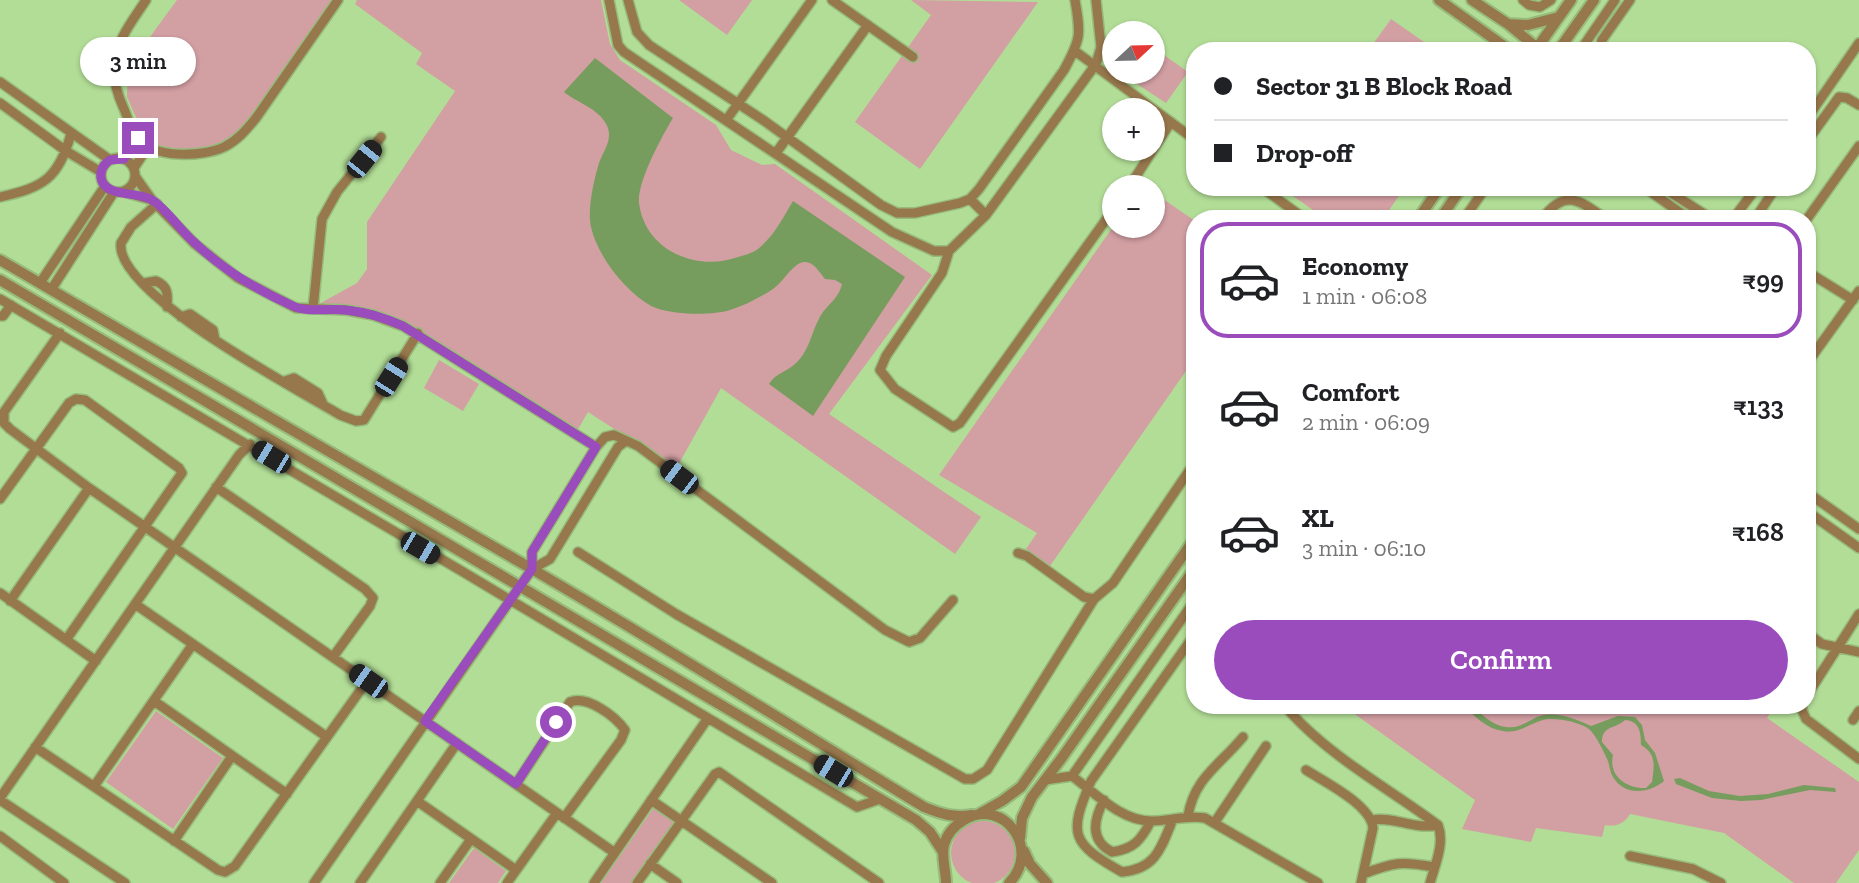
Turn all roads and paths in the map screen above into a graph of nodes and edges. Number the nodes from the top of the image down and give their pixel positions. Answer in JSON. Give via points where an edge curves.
{"nodes":[{"id":1,"x":146,"y":0,"type":"edge"},
{"id":2,"x":338,"y":0,"type":"edge"},
{"id":3,"x":609,"y":0,"type":"edge"},
{"id":4,"x":628,"y":0,"type":"edge"},
{"id":5,"x":812,"y":0,"type":"edge"},
{"id":6,"x":832,"y":0,"type":"edge"},
{"id":7,"x":1075,"y":0,"type":"edge"},
{"id":8,"x":1097,"y":0,"type":"edge"},
{"id":9,"x":1439,"y":0,"type":"edge"},
{"id":10,"x":1472,"y":0,"type":"edge"},
{"id":11,"x":1523,"y":0,"type":"edge"},
{"id":12,"x":1551,"y":0,"type":"edge"},
{"id":13,"x":1571,"y":0,"type":"edge"},
{"id":14,"x":1594,"y":0,"type":"edge"},
{"id":15,"x":1615,"y":0,"type":"edge"},
{"id":16,"x":1630,"y":0,"type":"edge"},
{"id":17,"x":1559,"y":17,"type":"junction"},
{"id":18,"x":1508,"y":24,"type":"junction"},
{"id":19,"x":869,"y":25,"type":"junction"},
{"id":20,"x":1498,"y":42,"type":"edge"},
{"id":21,"x":1529,"y":42,"type":"edge"},
{"id":22,"x":1543,"y":42,"type":"edge"},
{"id":23,"x":1564,"y":42,"type":"edge"},
{"id":24,"x":1586,"y":42,"type":"edge"},
{"id":25,"x":1601,"y":42,"type":"edge"},
{"id":26,"x":1859,"y":43,"type":"edge"},
{"id":27,"x":1074,"y":51,"type":"junction"},
{"id":28,"x":913,"y":57,"type":"dead end"},
{"id":29,"x":1096,"y":64,"type":"junction"},
{"id":30,"x":0,"y":82,"type":"edge"},
{"id":31,"x":0,"y":103,"type":"edge"},
{"id":32,"x":738,"y":103,"type":"junction"},
{"id":33,"x":1816,"y":105,"type":"edge"},
{"id":34,"x":1859,"y":105,"type":"edge"},
{"id":35,"x":727,"y":119,"type":"junction"},
{"id":36,"x":1171,"y":122,"type":"junction"},
{"id":37,"x":1816,"y":129,"type":"edge"},
{"id":38,"x":1186,"y":133,"type":"edge"},
{"id":39,"x":71,"y":134,"type":"junction"},
{"id":40,"x":381,"y":137,"type":"dead end"},
{"id":41,"x":138,"y":138,"type":"junction"},
{"id":42,"x":787,"y":138,"type":"junction"},
{"id":43,"x":1859,"y":146,"type":"edge"},
{"id":44,"x":148,"y":147,"type":"junction"},
{"id":45,"x":66,"y":150,"type":"junction"},
{"id":46,"x":776,"y":153,"type":"junction"},
{"id":47,"x":124,"y":159,"type":"junction"},
{"id":48,"x":110,"y":160,"type":"junction"},
{"id":49,"x":101,"y":172,"type":"junction"},
{"id":50,"x":135,"y":172,"type":"junction"},
{"id":51,"x":1137,"y":175,"type":"edge"},
{"id":52,"x":105,"y":186,"type":"junction"},
{"id":53,"x":119,"y":192,"type":"junction"},
{"id":54,"x":1273,"y":196,"type":"edge"},
{"id":55,"x":1657,"y":196,"type":"edge"},
{"id":56,"x":1676,"y":196,"type":"edge"},
{"id":57,"x":0,"y":197,"type":"edge"},
{"id":58,"x":970,"y":199,"type":"junction"},
{"id":59,"x":155,"y":202,"type":"junction"},
{"id":60,"x":1293,"y":210,"type":"edge"},
{"id":61,"x":1549,"y":210,"type":"edge"},
{"id":62,"x":1590,"y":210,"type":"edge"},
{"id":63,"x":1676,"y":210,"type":"edge"},
{"id":64,"x":1698,"y":210,"type":"edge"},
{"id":65,"x":1813,"y":210,"type":"edge"},
{"id":66,"x":897,"y":213,"type":"junction"},
{"id":67,"x":986,"y":215,"type":"junction"},
{"id":68,"x":1102,"y":225,"type":"edge"},
{"id":69,"x":892,"y":232,"type":"junction"},
{"id":70,"x":70,"y":238,"type":"junction"},
{"id":71,"x":79,"y":246,"type":"junction"},
{"id":72,"x":949,"y":251,"type":"junction"},
{"id":73,"x":0,"y":260,"type":"edge"},
{"id":74,"x":1816,"y":277,"type":"edge"},
{"id":75,"x":0,"y":280,"type":"edge"},
{"id":76,"x":40,"y":284,"type":"junction"},
{"id":77,"x":51,"y":290,"type":"junction"},
{"id":78,"x":1859,"y":291,"type":"edge"},
{"id":79,"x":0,"y":300,"type":"edge"},
{"id":80,"x":1853,"y":300,"type":"junction"},
{"id":81,"x":11,"y":305,"type":"junction"},
{"id":82,"x":313,"y":309,"type":"junction"},
{"id":83,"x":0,"y":316,"type":"edge"},
{"id":84,"x":60,"y":333,"type":"junction"},
{"id":85,"x":418,"y":333,"type":"junction"},
{"id":86,"x":1816,"y":351,"type":"edge"},
{"id":87,"x":626,"y":441,"type":"junction"},
{"id":88,"x":246,"y":442,"type":"junction"},
{"id":89,"x":35,"y":447,"type":"junction"},
{"id":90,"x":596,"y":447,"type":"junction"},
{"id":91,"x":1186,"y":476,"type":"edge"},
{"id":92,"x":216,"y":487,"type":"junction"},
{"id":93,"x":89,"y":488,"type":"junction"},
{"id":94,"x":0,"y":499,"type":"edge"},
{"id":95,"x":1816,"y":499,"type":"edge"},
{"id":96,"x":1816,"y":518,"type":"edge"},
{"id":97,"x":144,"y":526,"type":"junction"},
{"id":98,"x":1859,"y":529,"type":"edge"},
{"id":99,"x":174,"y":547,"type":"junction"},
{"id":100,"x":1859,"y":548,"type":"edge"},
{"id":101,"x":1186,"y":551,"type":"edge"},
{"id":102,"x":578,"y":552,"type":"dead end"},
{"id":103,"x":1018,"y":553,"type":"dead end"},
{"id":104,"x":532,"y":569,"type":"junction"},
{"id":105,"x":1186,"y":581,"type":"edge"},
{"id":106,"x":520,"y":586,"type":"junction"},
{"id":107,"x":0,"y":593,"type":"edge"},
{"id":108,"x":510,"y":599,"type":"junction"},
{"id":109,"x":1094,"y":599,"type":"junction"},
{"id":110,"x":953,"y":600,"type":"dead end"},
{"id":111,"x":10,"y":601,"type":"junction"},
{"id":112,"x":135,"y":604,"type":"junction"},
{"id":113,"x":1186,"y":613,"type":"edge"},
{"id":114,"x":1859,"y":614,"type":"edge"},
{"id":115,"x":66,"y":640,"type":"junction"},
{"id":116,"x":1816,"y":640,"type":"edge"},
{"id":117,"x":193,"y":644,"type":"junction"},
{"id":118,"x":1186,"y":647,"type":"edge"},
{"id":119,"x":1836,"y":647,"type":"junction"},
{"id":120,"x":1859,"y":652,"type":"edge"},
{"id":121,"x":333,"y":657,"type":"junction"},
{"id":122,"x":96,"y":661,"type":"junction"},
{"id":123,"x":368,"y":681,"type":"junction"},
{"id":124,"x":1816,"y":681,"type":"edge"},
{"id":125,"x":154,"y":701,"type":"junction"},
{"id":126,"x":1292,"y":714,"type":"edge"},
{"id":127,"x":1804,"y":714,"type":"edge"},
{"id":128,"x":708,"y":718,"type":"junction"},
{"id":129,"x":425,"y":721,"type":"junction"},
{"id":130,"x":327,"y":737,"type":"junction"},
{"id":131,"x":1243,"y":737,"type":"dead end"},
{"id":132,"x":457,"y":743,"type":"junction"},
{"id":133,"x":1266,"y":746,"type":"dead end"},
{"id":134,"x":35,"y":747,"type":"junction"},
{"id":135,"x":232,"y":756,"type":"junction"},
{"id":136,"x":1859,"y":759,"type":"edge"},
{"id":137,"x":1306,"y":769,"type":"dead end"},
{"id":138,"x":1072,"y":776,"type":"junction"},
{"id":139,"x":1045,"y":780,"type":"junction"},
{"id":140,"x":516,"y":784,"type":"junction"},
{"id":141,"x":95,"y":785,"type":"junction"},
{"id":142,"x":1088,"y":788,"type":"junction"},
{"id":143,"x":287,"y":794,"type":"junction"},
{"id":144,"x":0,"y":799,"type":"edge"},
{"id":145,"x":880,"y":799,"type":"junction"},
{"id":146,"x":651,"y":800,"type":"junction"},
{"id":147,"x":1104,"y":800,"type":"junction"},
{"id":148,"x":417,"y":801,"type":"junction"},
{"id":149,"x":975,"y":814,"type":"junction"},
{"id":150,"x":561,"y":815,"type":"junction"},
{"id":151,"x":1188,"y":816,"type":"junction"},
{"id":152,"x":1172,"y":819,"type":"junction"},
{"id":153,"x":682,"y":820,"type":"junction"},
{"id":154,"x":1372,"y":820,"type":"junction"},
{"id":155,"x":1151,"y":821,"type":"junction"},
{"id":156,"x":1215,"y":822,"type":"junction"},
{"id":157,"x":1438,"y":825,"type":"junction"},
{"id":158,"x":0,"y":836,"type":"edge"},
{"id":159,"x":471,"y":839,"type":"junction"},
{"id":160,"x":174,"y":841,"type":"junction"},
{"id":161,"x":1021,"y":843,"type":"junction"},
{"id":162,"x":615,"y":852,"type":"junction"},
{"id":163,"x":943,"y":852,"type":"junction"},
{"id":164,"x":1630,"y":856,"type":"dead end"},
{"id":165,"x":650,"y":864,"type":"junction"},
{"id":166,"x":1434,"y":867,"type":"junction"},
{"id":167,"x":946,"y":868,"type":"junction"},
{"id":168,"x":516,"y":870,"type":"junction"},
{"id":169,"x":1362,"y":878,"type":"edge"},
{"id":170,"x":1717,"y":882,"type":"edge"},
{"id":171,"x":64,"y":883,"type":"edge"},
{"id":172,"x":125,"y":883,"type":"edge"},
{"id":173,"x":314,"y":883,"type":"edge"},
{"id":174,"x":360,"y":883,"type":"edge"},
{"id":175,"x":440,"y":883,"type":"edge"},
{"id":176,"x":507,"y":883,"type":"edge"},
{"id":177,"x":594,"y":883,"type":"edge"},
{"id":178,"x":637,"y":883,"type":"edge"},
{"id":179,"x":677,"y":883,"type":"edge"},
{"id":180,"x":772,"y":883,"type":"edge"},
{"id":181,"x":879,"y":883,"type":"edge"},
{"id":182,"x":946,"y":883,"type":"edge"},
{"id":183,"x":957,"y":883,"type":"edge"},
{"id":184,"x":1009,"y":883,"type":"edge"},
{"id":185,"x":1047,"y":883,"type":"edge"},
{"id":186,"x":1318,"y":883,"type":"edge"},
{"id":187,"x":1430,"y":883,"type":"edge"}],
"edges":[{"from":1,"to":41,"type":"street","via":[[121,39],[114,68],[120,102]]},
{"from":2,"to":44,"type":"street","via":[[241,136],[206,153],[166,153]]},
{"from":3,"to":35,"type":"street","via":[[618,45],[624,52]]},
{"from":4,"to":32,"type":"street","via":[[637,32],[649,45]]},
{"from":5,"to":32,"type":"street"},
{"from":6,"to":19,"type":"street"},
{"from":7,"to":27,"type":"street","via":[[1080,39]]},
{"from":8,"to":29,"type":"street","via":[[1101,47]]},
{"from":9,"to":20,"type":"street"},
{"from":10,"to":18,"type":"street"},
{"from":11,"to":12,"type":"street","via":[[1540,7]]},
{"from":13,"to":17,"type":"street"},
{"from":14,"to":23,"type":"street"},
{"from":15,"to":24,"type":"street"},
{"from":16,"to":25,"type":"street"},
{"from":17,"to":18,"type":"street","via":[[1528,25]]},
{"from":17,"to":22,"type":"street"},
{"from":18,"to":21,"type":"street"},
{"from":19,"to":28,"type":"street"},
{"from":19,"to":42,"type":"street"},
{"from":26,"to":33,"type":"street"},
{"from":27,"to":29,"type":"street"},
{"from":27,"to":58,"type":"street"},
{"from":29,"to":36,"type":"street"},
{"from":29,"to":67,"type":"street"},
{"from":30,"to":39,"type":"street"},
{"from":31,"to":45,"type":"street"},
{"from":32,"to":35,"type":"street"},
{"from":32,"to":42,"type":"street"},
{"from":34,"to":37,"type":"street","via":[[1839,97]]},
{"from":35,"to":46,"type":"street"},
{"from":36,"to":38,"type":"street"},
{"from":36,"to":51,"type":"street"},
{"from":39,"to":45,"type":"street"},
{"from":39,"to":48,"type":"street"},
{"from":40,"to":82,"type":"street","via":[[337,192],[322,219]]},
{"from":41,"to":44,"type":"street"},
{"from":41,"to":47,"type":"street"},
{"from":42,"to":46,"type":"street"},
{"from":42,"to":66,"type":"street"},
{"from":43,"to":65,"type":"street"},
{"from":44,"to":50,"type":"street"},
{"from":45,"to":49,"type":"street"},
{"from":45,"to":57,"type":"street","via":[[55,170],[37,187]]},
{"from":46,"to":69,"type":"street"},
{"from":47,"to":48,"type":"street"},
{"from":47,"to":50,"type":"street"},
{"from":48,"to":49,"type":"street"},
{"from":49,"to":52,"type":"street"},
{"from":50,"to":53,"type":"street","via":[[132,186]]},
{"from":50,"to":59,"type":"street"},
{"from":52,"to":53,"type":"street"},
{"from":52,"to":70,"type":"street"},
{"from":53,"to":59,"type":"street"},
{"from":53,"to":71,"type":"street"},
{"from":54,"to":60,"type":"street"},
{"from":55,"to":63,"type":"street"},
{"from":56,"to":64,"type":"street"},
{"from":58,"to":66,"type":"street","via":[[938,209]]},
{"from":58,"to":67,"type":"street"},
{"from":59,"to":82,"type":"street","via":[[195,244],[238,278],[296,308]]},
{"from":59,"to":85,"type":"street","via":[[121,243],[123,255],[144,283],[156,281],[164,286],[167,307],[181,317],[190,314],[213,330],[215,340],[285,382],[294,378],[318,393],[323,404],[348,418],[364,420]]},
{"from":61,"to":62,"type":"street","via":[[1555,203],[1570,199]]},
{"from":66,"to":69,"type":"street"},
{"from":67,"to":72,"type":"street"},
{"from":68,"to":72,"type":"street","via":[[953,427],[895,389],[880,370],[942,273]]},
{"from":69,"to":72,"type":"street","via":[[934,251]]},
{"from":70,"to":71,"type":"street"},
{"from":70,"to":76,"type":"street"},
{"from":71,"to":77,"type":"street"},
{"from":73,"to":76,"type":"street"},
{"from":74,"to":80,"type":"street"},
{"from":75,"to":106,"type":"street"},
{"from":76,"to":77,"type":"street"},
{"from":77,"to":104,"type":"street"},
{"from":78,"to":80,"type":"street"},
{"from":79,"to":81,"type":"street"},
{"from":80,"to":86,"type":"street"},
{"from":81,"to":83,"type":"street"},
{"from":81,"to":84,"type":"street"},
{"from":82,"to":85,"type":"street","via":[[373,315]]},
{"from":84,"to":88,"type":"street"},
{"from":84,"to":89,"type":"street","via":[[4,412],[4,423]]},
{"from":85,"to":90,"type":"street"},
{"from":87,"to":90,"type":"street","via":[[610,435]]},
{"from":87,"to":104,"type":"street","via":[[550,559]]},
{"from":87,"to":110,"type":"street","via":[[885,630],[909,642],[920,638]]},
{"from":88,"to":92,"type":"street"},
{"from":88,"to":108,"type":"street"},
{"from":89,"to":93,"type":"street"},
{"from":89,"to":94,"type":"street"},
{"from":89,"to":97,"type":"street","via":[[69,402],[85,400],[179,468],[182,473]]},
{"from":90,"to":104,"type":"street","via":[[532,552]]},
{"from":91,"to":109,"type":"street","via":[[1113,583]]},
{"from":92,"to":99,"type":"street"},
{"from":92,"to":121,"type":"street","via":[[373,598]]},
{"from":93,"to":97,"type":"street"},
{"from":93,"to":111,"type":"street"},
{"from":95,"to":98,"type":"street"},
{"from":96,"to":100,"type":"street"},
{"from":97,"to":99,"type":"street"},
{"from":97,"to":115,"type":"street"},
{"from":99,"to":112,"type":"street"},
{"from":99,"to":121,"type":"street"},
{"from":101,"to":149,"type":"street","via":[[1021,787]]},
{"from":102,"to":109,"type":"street","via":[[676,614],[965,779],[987,770]]},
{"from":103,"to":109,"type":"street"},
{"from":104,"to":106,"type":"street"},
{"from":104,"to":149,"type":"street","via":[[924,807],[958,817]]},
{"from":105,"to":139,"type":"street"},
{"from":106,"to":108,"type":"street"},
{"from":106,"to":145,"type":"street"},
{"from":107,"to":111,"type":"street"},
{"from":108,"to":128,"type":"street"},
{"from":108,"to":129,"type":"street"},
{"from":111,"to":115,"type":"street"},
{"from":112,"to":117,"type":"street"},
{"from":112,"to":122,"type":"street"},
{"from":113,"to":138,"type":"street"},
{"from":114,"to":119,"type":"street"},
{"from":115,"to":122,"type":"street"},
{"from":116,"to":119,"type":"street"},
{"from":117,"to":125,"type":"street"},
{"from":117,"to":130,"type":"street"},
{"from":118,"to":142,"type":"street"},
{"from":119,"to":120,"type":"street"},
{"from":119,"to":124,"type":"street"},
{"from":121,"to":123,"type":"street"},
{"from":122,"to":134,"type":"street"},
{"from":123,"to":129,"type":"street"},
{"from":123,"to":130,"type":"street"},
{"from":125,"to":135,"type":"street"},
{"from":125,"to":141,"type":"street"},
{"from":126,"to":157,"type":"street","via":[[1349,764]]},
{"from":127,"to":136,"type":"street"},
{"from":128,"to":145,"type":"street","via":[[857,807]]},
{"from":128,"to":146,"type":"street"},
{"from":129,"to":132,"type":"street"},
{"from":129,"to":173,"type":"street"},
{"from":130,"to":143,"type":"street"},
{"from":131,"to":151,"type":"street","via":[[1196,788]]},
{"from":132,"to":140,"type":"street"},
{"from":132,"to":148,"type":"street"},
{"from":133,"to":156,"type":"street"},
{"from":134,"to":141,"type":"street"},
{"from":134,"to":144,"type":"street"},
{"from":135,"to":143,"type":"street"},
{"from":135,"to":160,"type":"street"},
{"from":137,"to":154,"type":"street"},
{"from":138,"to":139,"type":"street"},
{"from":138,"to":142,"type":"street"},
{"from":139,"to":161,"type":"street","via":[[1022,817]]},
{"from":140,"to":150,"type":"street"},
{"from":140,"to":150,"type":"street","via":[[570,702],[585,701],[620,722],[625,730],[621,740]]},
{"from":141,"to":160,"type":"street"},
{"from":142,"to":147,"type":"street"},
{"from":142,"to":152,"type":"street","via":[[1080,807],[1077,837],[1082,846],[1122,872],[1143,869],[1152,861]]},
{"from":143,"to":160,"type":"street","via":[[235,866],[225,872]]},
{"from":144,"to":172,"type":"street"},
{"from":145,"to":163,"type":"street","via":[[916,820]]},
{"from":146,"to":153,"type":"street"},
{"from":146,"to":162,"type":"street"},
{"from":147,"to":155,"type":"street","via":[[1137,820]]},
{"from":147,"to":155,"type":"street","via":[[1095,829],[1103,848],[1112,852],[1135,846]]},
{"from":148,"to":159,"type":"street"},
{"from":148,"to":174,"type":"street"},
{"from":149,"to":161,"type":"street","via":[[1009,823]]},
{"from":149,"to":163,"type":"street","via":[[954,826]]},
{"from":150,"to":162,"type":"street"},
{"from":150,"to":168,"type":"street"},
{"from":151,"to":152,"type":"street"},
{"from":151,"to":156,"type":"street"},
{"from":152,"to":155,"type":"street"},
{"from":153,"to":165,"type":"street"},
{"from":153,"to":180,"type":"street"},
{"from":153,"to":181,"type":"street","via":[[719,772]]},
{"from":154,"to":157,"type":"street","via":[[1384,818],[1425,828]]},
{"from":154,"to":169,"type":"street"},
{"from":156,"to":186,"type":"street"},
{"from":157,"to":166,"type":"street","via":[[1441,833]]},
{"from":158,"to":171,"type":"street"},
{"from":159,"to":168,"type":"street"},
{"from":159,"to":175,"type":"street"},
{"from":161,"to":184,"type":"street","via":[[1021,864]]},
{"from":161,"to":185,"type":"street","via":[[1030,864]]},
{"from":162,"to":177,"type":"street"},
{"from":163,"to":167,"type":"street"},
{"from":164,"to":170,"type":"street","via":[[1693,869]]},
{"from":165,"to":178,"type":"street"},
{"from":165,"to":179,"type":"street"},
{"from":166,"to":169,"type":"street","via":[[1393,862]]},
{"from":166,"to":187,"type":"street"},
{"from":167,"to":182,"type":"street"},
{"from":167,"to":183,"type":"street"},
{"from":168,"to":176,"type":"street"}]}
